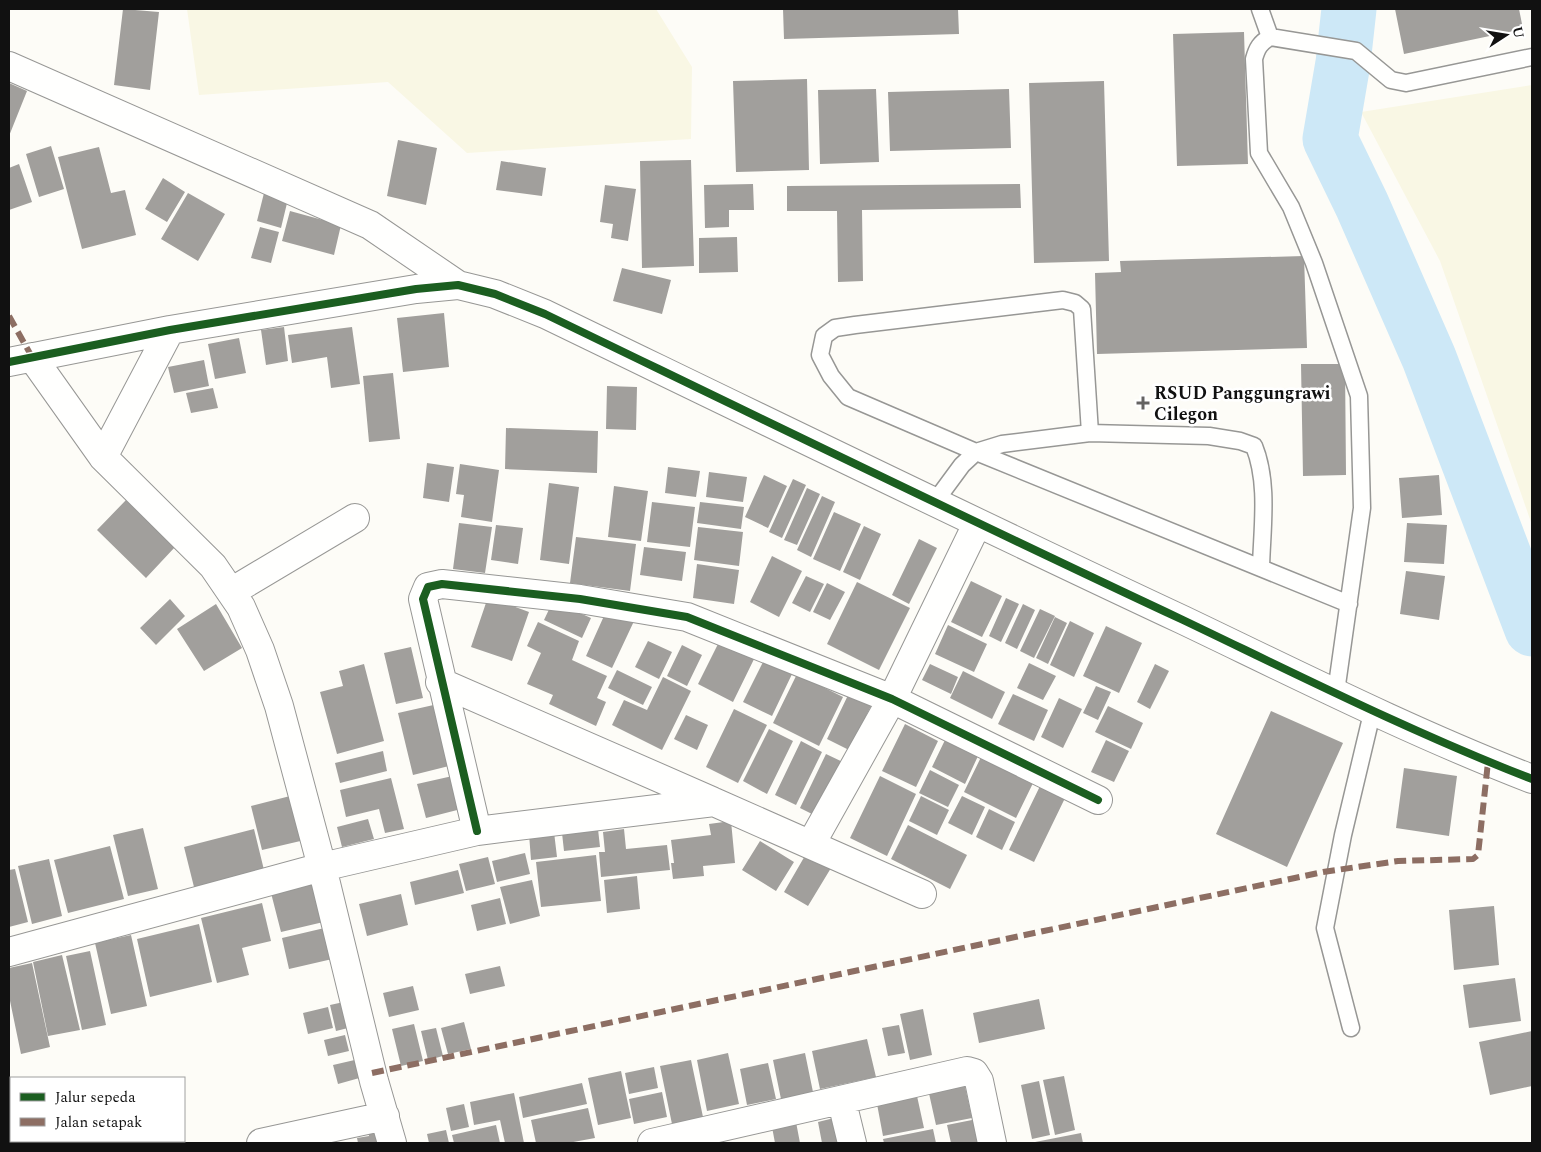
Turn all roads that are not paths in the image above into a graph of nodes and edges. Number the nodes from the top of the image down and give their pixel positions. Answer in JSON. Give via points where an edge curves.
{"nodes":[{"id":1,"x":1260,"y":9,"type":"edge"},
{"id":2,"x":1270,"y":37,"type":"junction"},
{"id":3,"x":1532,"y":57,"type":"edge"},
{"id":4,"x":9,"y":66,"type":"edge"},
{"id":5,"x":458,"y":285,"type":"junction"},
{"id":6,"x":170,"y":330,"type":"junction"},
{"id":7,"x":21,"y":360,"type":"edge"},
{"id":8,"x":1090,"y":434,"type":"junction"},
{"id":9,"x":976,"y":452,"type":"junction"},
{"id":10,"x":103,"y":457,"type":"junction"},
{"id":11,"x":934,"y":503,"type":"junction"},
{"id":12,"x":355,"y":518,"type":"dead end"},
{"id":13,"x":977,"y":524,"type":"junction"},
{"id":14,"x":1260,"y":568,"type":"junction"},
{"id":15,"x":231,"y":592,"type":"junction"},
{"id":16,"x":1349,"y":604,"type":"junction"},
{"id":17,"x":440,"y":682,"type":"junction"},
{"id":18,"x":1336,"y":692,"type":"junction"},
{"id":19,"x":892,"y":699,"type":"junction"},
{"id":20,"x":1373,"y":710,"type":"junction"},
{"id":21,"x":1532,"y":779,"type":"edge"},
{"id":22,"x":1098,"y":800,"type":"dead end"},
{"id":23,"x":714,"y":802,"type":"junction"},
{"id":24,"x":476,"y":831,"type":"junction"},
{"id":25,"x":812,"y":844,"type":"junction"},
{"id":26,"x":322,"y":867,"type":"junction"},
{"id":27,"x":922,"y":894,"type":"dead end"},
{"id":28,"x":9,"y":952,"type":"edge"},
{"id":29,"x":1351,"y":1028,"type":"dead end"},
{"id":30,"x":380,"y":1101,"type":"junction"},
{"id":31,"x":842,"y":1102,"type":"junction"},
{"id":32,"x":713,"y":1137,"type":"edge"},
{"id":33,"x":261,"y":1143,"type":"edge"},
{"id":34,"x":392,"y":1143,"type":"edge"},
{"id":35,"x":652,"y":1143,"type":"edge"},
{"id":36,"x":852,"y":1143,"type":"edge"},
{"id":37,"x":992,"y":1143,"type":"edge"}],
"edges":[{"from":1,"to":2,"type":"lane"},
{"from":2,"to":3,"type":"lane","via":[[1356,51],[1392,80],[1406,83]]},
{"from":2,"to":16,"type":"lane","via":[[1262,42],[1254,59],[1259,153],[1291,207],[1314,263],[1358,396],[1362,508]]},
{"from":4,"to":5,"type":"street","via":[[370,225]]},
{"from":5,"to":6,"type":"street","via":[[416,289]]},
{"from":5,"to":11,"type":"street","via":[[495,294],[546,314]]},
{"from":6,"to":7,"type":"street"},
{"from":6,"to":10,"type":"street"},
{"from":7,"to":10,"type":"street"},
{"from":8,"to":9,"type":"lane","via":[[1002,444]]},
{"from":8,"to":9,"type":"lane","via":[[1082,309],[1075,303],[1063,300],[1012,305],[855,325],[835,328],[824,336],[820,355],[848,397]]},
{"from":8,"to":14,"type":"lane","via":[[1209,436],[1254,446],[1262,472]]},
{"from":9,"to":11,"type":"lane"},
{"from":9,"to":14,"type":"lane"},
{"from":10,"to":15,"type":"street","via":[[213,566]]},
{"from":11,"to":13,"type":"street"},
{"from":12,"to":15,"type":"street"},
{"from":13,"to":18,"type":"street"},
{"from":13,"to":19,"type":"street"},
{"from":14,"to":16,"type":"lane"},
{"from":15,"to":26,"type":"street","via":[[260,650],[280,706]]},
{"from":16,"to":18,"type":"lane"},
{"from":17,"to":19,"type":"street","via":[[422,598],[428,587],[442,584],[580,599],[687,617]]},
{"from":17,"to":23,"type":"street"},
{"from":17,"to":24,"type":"street"},
{"from":18,"to":20,"type":"street"},
{"from":19,"to":22,"type":"street"},
{"from":19,"to":25,"type":"street"},
{"from":20,"to":21,"type":"street"},
{"from":20,"to":29,"type":"lane","via":[[1343,835],[1326,928]]},
{"from":23,"to":24,"type":"street"},
{"from":23,"to":25,"type":"street"},
{"from":24,"to":26,"type":"street"},
{"from":25,"to":27,"type":"street"},
{"from":26,"to":28,"type":"street"},
{"from":26,"to":30,"type":"street"},
{"from":30,"to":33,"type":"street"},
{"from":30,"to":34,"type":"street"},
{"from":31,"to":32,"type":"street"},
{"from":31,"to":36,"type":"street"},
{"from":31,"to":37,"type":"street","via":[[967,1071],[979,1081]]},
{"from":32,"to":35,"type":"street"}]}
